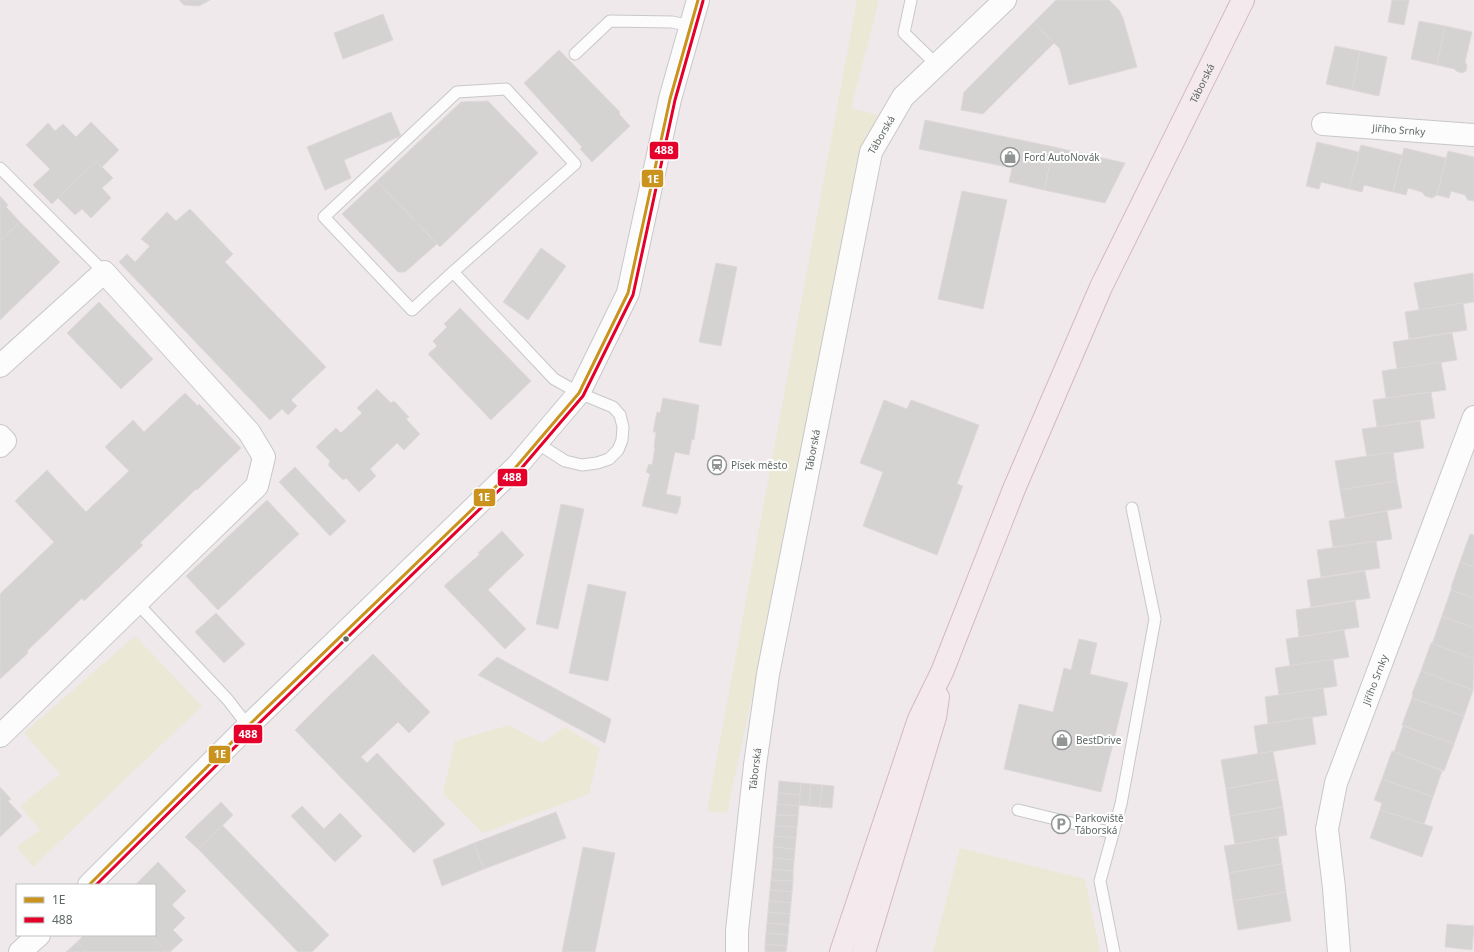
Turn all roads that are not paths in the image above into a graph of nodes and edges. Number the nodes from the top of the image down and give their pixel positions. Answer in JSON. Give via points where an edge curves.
{"nodes":[{"id":1,"x":698,"y":0,"type":"edge"},
{"id":2,"x":911,"y":0,"type":"edge"},
{"id":3,"x":1005,"y":0,"type":"edge"},
{"id":4,"x":1243,"y":0,"type":"edge"},
{"id":5,"x":691,"y":26,"type":"junction"},
{"id":6,"x":575,"y":54,"type":"dead end"},
{"id":7,"x":937,"y":65,"type":"junction"},
{"id":8,"x":1323,"y":124,"type":"dead end"},
{"id":9,"x":1474,"y":135,"type":"edge"},
{"id":10,"x":0,"y":168,"type":"edge"},
{"id":11,"x":104,"y":272,"type":"junction"},
{"id":12,"x":453,"y":272,"type":"junction"},
{"id":13,"x":0,"y":366,"type":"edge"},
{"id":14,"x":579,"y":394,"type":"junction"},
{"id":15,"x":1474,"y":417,"type":"edge"},
{"id":16,"x":0,"y":436,"type":"edge"},
{"id":17,"x":537,"y":442,"type":"junction"},
{"id":18,"x":0,"y":446,"type":"edge"},
{"id":19,"x":1132,"y":508,"type":"dead end"},
{"id":20,"x":137,"y":603,"type":"junction"},
{"id":21,"x":942,"y":672,"type":"junction"},
{"id":22,"x":248,"y":726,"type":"junction"},
{"id":23,"x":0,"y":736,"type":"edge"},
{"id":24,"x":1018,"y":810,"type":"dead end"},
{"id":25,"x":1113,"y":832,"type":"junction"},
{"id":26,"x":90,"y":884,"type":"edge"},
{"id":27,"x":38,"y":936,"type":"edge"},
{"id":28,"x":20,"y":952,"type":"edge"},
{"id":29,"x":737,"y":952,"type":"edge"},
{"id":30,"x":841,"y":952,"type":"edge"},
{"id":31,"x":864,"y":952,"type":"edge"},
{"id":32,"x":1114,"y":952,"type":"edge"},
{"id":33,"x":1339,"y":952,"type":"edge"}],
"edges":[{"from":1,"to":5,"type":"street"},
{"from":2,"to":7,"type":"lane","via":[[904,33]]},
{"from":3,"to":7,"type":"street","name":"Táborská"},
{"from":4,"to":21,"type":"main road","name":"Táborská","via":[[1101,287],[1014,489]]},
{"from":5,"to":6,"type":"lane","via":[[672,22],[610,21]]},
{"from":5,"to":14,"type":"street","via":[[670,99],[628,293]]},
{"from":7,"to":29,"type":"street","name":"Táborská","via":[[904,97],[871,152],[768,674],[737,931]]},
{"from":8,"to":9,"type":"street","name":"Jiřího Srnky"},
{"from":10,"to":11,"type":"lane"},
{"from":11,"to":13,"type":"street"},
{"from":11,"to":20,"type":"street","via":[[249,432],[264,457],[257,486]]},
{"from":12,"to":12,"type":"lane","via":[[575,164],[506,89],[457,92],[324,217],[412,310]]},
{"from":12,"to":14,"type":"lane","via":[[554,379]]},
{"from":14,"to":17,"type":"street"},
{"from":14,"to":17,"type":"lane","via":[[613,407],[620,415],[623,427],[618,450],[609,459],[582,465],[565,461]]},
{"from":15,"to":33,"type":"street","name":"Jiřího Srnky","via":[[1336,784],[1327,829]]},
{"from":16,"to":18,"type":"street","via":[[5,441]]},
{"from":17,"to":22,"type":"street","via":[[516,467]]},
{"from":19,"to":25,"type":"lane","via":[[1155,619],[1121,804]]},
{"from":20,"to":22,"type":"lane","via":[[228,700]]},
{"from":20,"to":23,"type":"street"},
{"from":21,"to":30,"type":"main road","name":"Táborská","via":[[919,719]]},
{"from":21,"to":31,"type":"main road","name":"Táborská","via":[[935,717]]},
{"from":22,"to":26,"type":"street"},
{"from":24,"to":25,"type":"lane"},
{"from":25,"to":32,"type":"lane","via":[[1100,881]]},
{"from":27,"to":28,"type":"street"}]}
